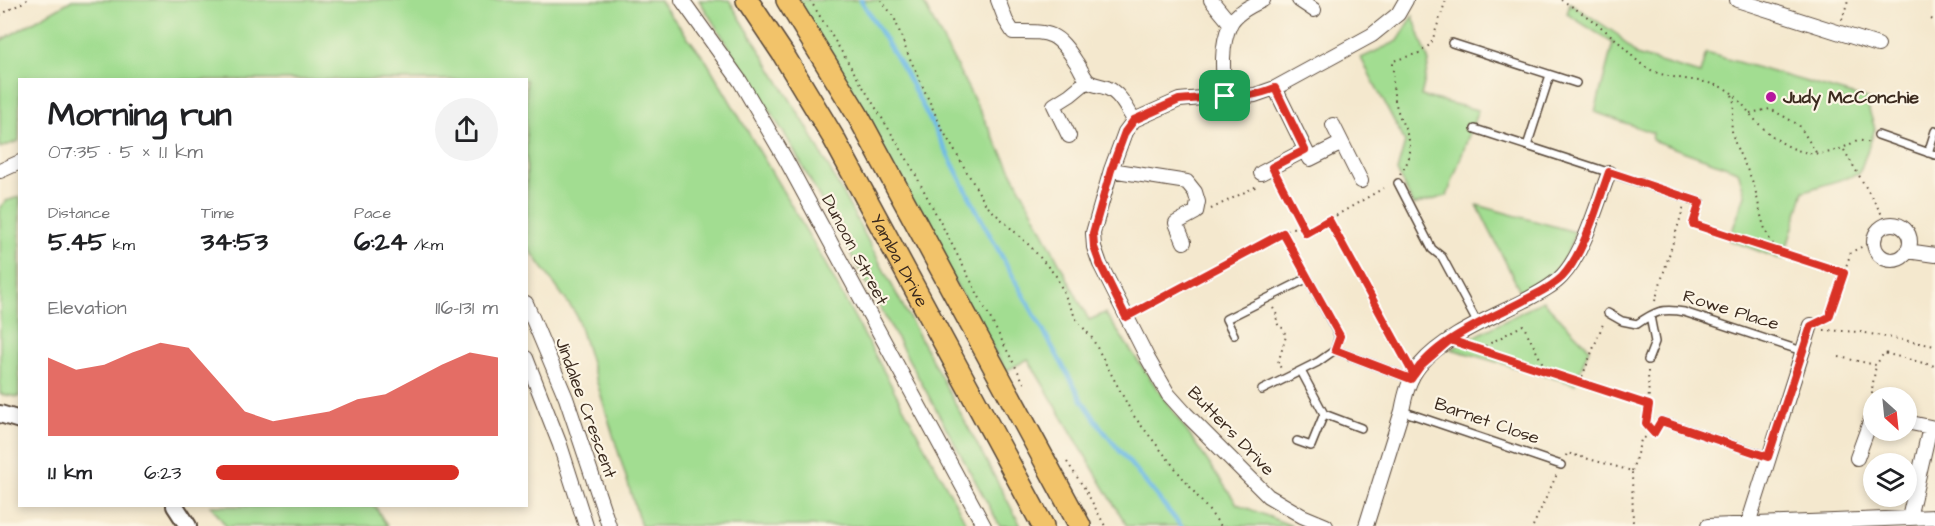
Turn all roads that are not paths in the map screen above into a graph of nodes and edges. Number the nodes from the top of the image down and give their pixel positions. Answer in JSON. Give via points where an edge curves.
{"nodes":[{"id":1,"x":682,"y":0,"type":"edge"},
{"id":2,"x":747,"y":0,"type":"edge"},
{"id":3,"x":786,"y":0,"type":"edge"},
{"id":4,"x":998,"y":0,"type":"edge"},
{"id":5,"x":1211,"y":0,"type":"edge"},
{"id":6,"x":1263,"y":0,"type":"edge"},
{"id":7,"x":1299,"y":0,"type":"edge"},
{"id":8,"x":1406,"y":0,"type":"edge"},
{"id":9,"x":1737,"y":0,"type":"edge"},
{"id":10,"x":1314,"y":10,"type":"dead end"},
{"id":11,"x":1230,"y":23,"type":"junction"},
{"id":12,"x":1452,"y":43,"type":"dead end"},
{"id":13,"x":1878,"y":45,"type":"dead end"},
{"id":14,"x":1550,"y":75,"type":"junction"},
{"id":15,"x":1087,"y":81,"type":"junction"},
{"id":16,"x":1576,"y":83,"type":"dead end"},
{"id":17,"x":1275,"y":88,"type":"junction"},
{"id":18,"x":1225,"y":96,"type":"junction"},
{"id":19,"x":1134,"y":120,"type":"junction"},
{"id":20,"x":1333,"y":125,"type":"dead end"},
{"id":21,"x":1475,"y":129,"type":"dead end"},
{"id":22,"x":1935,"y":131,"type":"edge"},
{"id":23,"x":1878,"y":135,"type":"dead end"},
{"id":24,"x":1069,"y":136,"type":"dead end"},
{"id":25,"x":1342,"y":143,"type":"junction"},
{"id":26,"x":1527,"y":146,"type":"junction"},
{"id":27,"x":1305,"y":150,"type":"junction"},
{"id":28,"x":1931,"y":154,"type":"edge"},
{"id":29,"x":18,"y":163,"type":"edge"},
{"id":30,"x":1111,"y":170,"type":"junction"},
{"id":31,"x":1267,"y":170,"type":"road end"},
{"id":32,"x":0,"y":171,"type":"edge"},
{"id":33,"x":1609,"y":172,"type":"junction"},
{"id":34,"x":1395,"y":180,"type":"road end"},
{"id":35,"x":1361,"y":181,"type":"dead end"},
{"id":36,"x":1700,"y":202,"type":"road end"},
{"id":37,"x":1184,"y":242,"type":"dead end"},
{"id":38,"x":1907,"y":251,"type":"junction"},
{"id":39,"x":1935,"y":255,"type":"edge"},
{"id":40,"x":528,"y":308,"type":"edge"},
{"id":41,"x":1608,"y":313,"type":"road end"},
{"id":42,"x":1650,"y":316,"type":"junction"},
{"id":43,"x":1478,"y":324,"type":"junction"},
{"id":44,"x":1810,"y":328,"type":"road end"},
{"id":45,"x":1234,"y":335,"type":"dead end"},
{"id":46,"x":1335,"y":350,"type":"junction"},
{"id":47,"x":1802,"y":351,"type":"junction"},
{"id":48,"x":1648,"y":360,"type":"road end"},
{"id":49,"x":528,"y":363,"type":"edge"},
{"id":50,"x":1301,"y":371,"type":"junction"},
{"id":51,"x":1413,"y":377,"type":"junction"},
{"id":52,"x":1262,"y":390,"type":"dead end"},
{"id":53,"x":1402,"y":411,"type":"junction"},
{"id":54,"x":0,"y":414,"type":"edge"},
{"id":55,"x":1324,"y":414,"type":"junction"},
{"id":56,"x":18,"y":419,"type":"edge"},
{"id":57,"x":1661,"y":421,"type":"road end"},
{"id":58,"x":1917,"y":424,"type":"edge"},
{"id":59,"x":1361,"y":428,"type":"dead end"},
{"id":60,"x":1933,"y":428,"type":"edge"},
{"id":61,"x":1863,"y":438,"type":"edge"},
{"id":62,"x":1297,"y":441,"type":"dead end"},
{"id":63,"x":1768,"y":457,"type":"junction"},
{"id":64,"x":1857,"y":458,"type":"dead end"},
{"id":65,"x":1561,"y":465,"type":"road end"},
{"id":66,"x":176,"y":507,"type":"edge"},
{"id":67,"x":1935,"y":517,"type":"edge"},
{"id":68,"x":1909,"y":518,"type":"junction"},
{"id":69,"x":1748,"y":525,"type":"edge"},
{"id":70,"x":188,"y":526,"type":"edge"},
{"id":71,"x":586,"y":526,"type":"edge"},
{"id":72,"x":609,"y":526,"type":"edge"},
{"id":73,"x":984,"y":526,"type":"edge"},
{"id":74,"x":1043,"y":526,"type":"edge"},
{"id":75,"x":1080,"y":526,"type":"edge"},
{"id":76,"x":1326,"y":526,"type":"edge"},
{"id":77,"x":1366,"y":526,"type":"edge"},
{"id":78,"x":1708,"y":526,"type":"edge"}],
"edges":[{"from":1,"to":73,"type":"street","name":"Dunoon Street","via":[[740,81],[786,160]]},
{"from":2,"to":74,"type":"main road","name":"Yamba Drive","via":[[833,137]]},
{"from":3,"to":75,"type":"main road","name":"Yamba Drive","via":[[863,124]]},
{"from":4,"to":15,"type":"street","via":[[1013,32],[1049,33],[1061,41]]},
{"from":5,"to":11,"type":"street"},
{"from":6,"to":11,"type":"street","via":[[1249,6]]},
{"from":7,"to":10,"type":"street"},
{"from":8,"to":17,"type":"street","via":[[1398,14],[1372,35]]},
{"from":9,"to":13,"type":"street"},
{"from":11,"to":18,"type":"street","via":[[1222,71]]},
{"from":12,"to":14,"type":"lane"},
{"from":14,"to":16,"type":"lane"},
{"from":14,"to":26,"type":"lane"},
{"from":15,"to":19,"type":"street","via":[[1108,88],[1120,98]]},
{"from":15,"to":24,"type":"street","via":[[1054,105]]},
{"from":17,"to":18,"type":"street","via":[[1255,95]]},
{"from":17,"to":27,"type":"street"},
{"from":18,"to":19,"type":"street","via":[[1179,100]]},
{"from":19,"to":30,"type":"street","name":"Butters Drive","via":[[1125,132]]},
{"from":20,"to":25,"type":"street"},
{"from":21,"to":26,"type":"lane"},
{"from":22,"to":28,"type":"lane"},
{"from":23,"to":28,"type":"lane"},
{"from":25,"to":27,"type":"street","via":[[1310,159]]},
{"from":25,"to":35,"type":"street"},
{"from":26,"to":33,"type":"lane"},
{"from":27,"to":31,"type":"street"},
{"from":29,"to":32,"type":"street"},
{"from":30,"to":37,"type":"street","via":[[1187,182],[1198,202],[1196,212],[1176,223]]},
{"from":30,"to":76,"type":"street","name":"Butters Drive","via":[[1093,233],[1094,247],[1163,385],[1186,414],[1268,495]]},
{"from":33,"to":36,"type":"lane"},
{"from":33,"to":43,"type":"street","via":[[1585,237],[1565,273],[1544,290]]},
{"from":34,"to":43,"type":"lane"},
{"from":38,"to":38,"type":"street","via":[[1898,259],[1886,259],[1877,252],[1874,240],[1878,230],[1888,225],[1900,226],[1908,234]]},
{"from":38,"to":39,"type":"street"},
{"from":40,"to":72,"type":"street","name":"Jindalee Crescent","via":[[566,398]]},
{"from":41,"to":42,"type":"lane","name":"Rowe Place","via":[[1637,324]]},
{"from":42,"to":47,"type":"lane","name":"Rowe Place","via":[[1667,309],[1684,312]]},
{"from":42,"to":48,"type":"lane","via":[[1655,342]]},
{"from":43,"to":51,"type":"street","via":[[1450,340]]},
{"from":44,"to":47,"type":"street"},
{"from":45,"to":46,"type":"lane","via":[[1226,319],[1308,278],[1340,336]]},
{"from":46,"to":50,"type":"lane"},
{"from":46,"to":51,"type":"lane"},
{"from":47,"to":63,"type":"street"},
{"from":49,"to":71,"type":"street","name":"Jindalee Crescent"},
{"from":50,"to":52,"type":"lane"},
{"from":50,"to":55,"type":"lane"},
{"from":51,"to":53,"type":"street"},
{"from":53,"to":65,"type":"lane","name":"Barnet Close"},
{"from":53,"to":77,"type":"street"},
{"from":54,"to":56,"type":"street"},
{"from":55,"to":59,"type":"lane"},
{"from":55,"to":62,"type":"lane","via":[[1311,446]]},
{"from":57,"to":63,"type":"lane"},
{"from":58,"to":60,"type":"street"},
{"from":60,"to":68,"type":"street"},
{"from":61,"to":64,"type":"street"},
{"from":63,"to":69,"type":"street"},
{"from":66,"to":70,"type":"street"},
{"from":67,"to":68,"type":"street"},
{"from":68,"to":69,"type":"street"},
{"from":69,"to":78,"type":"street"}]}
